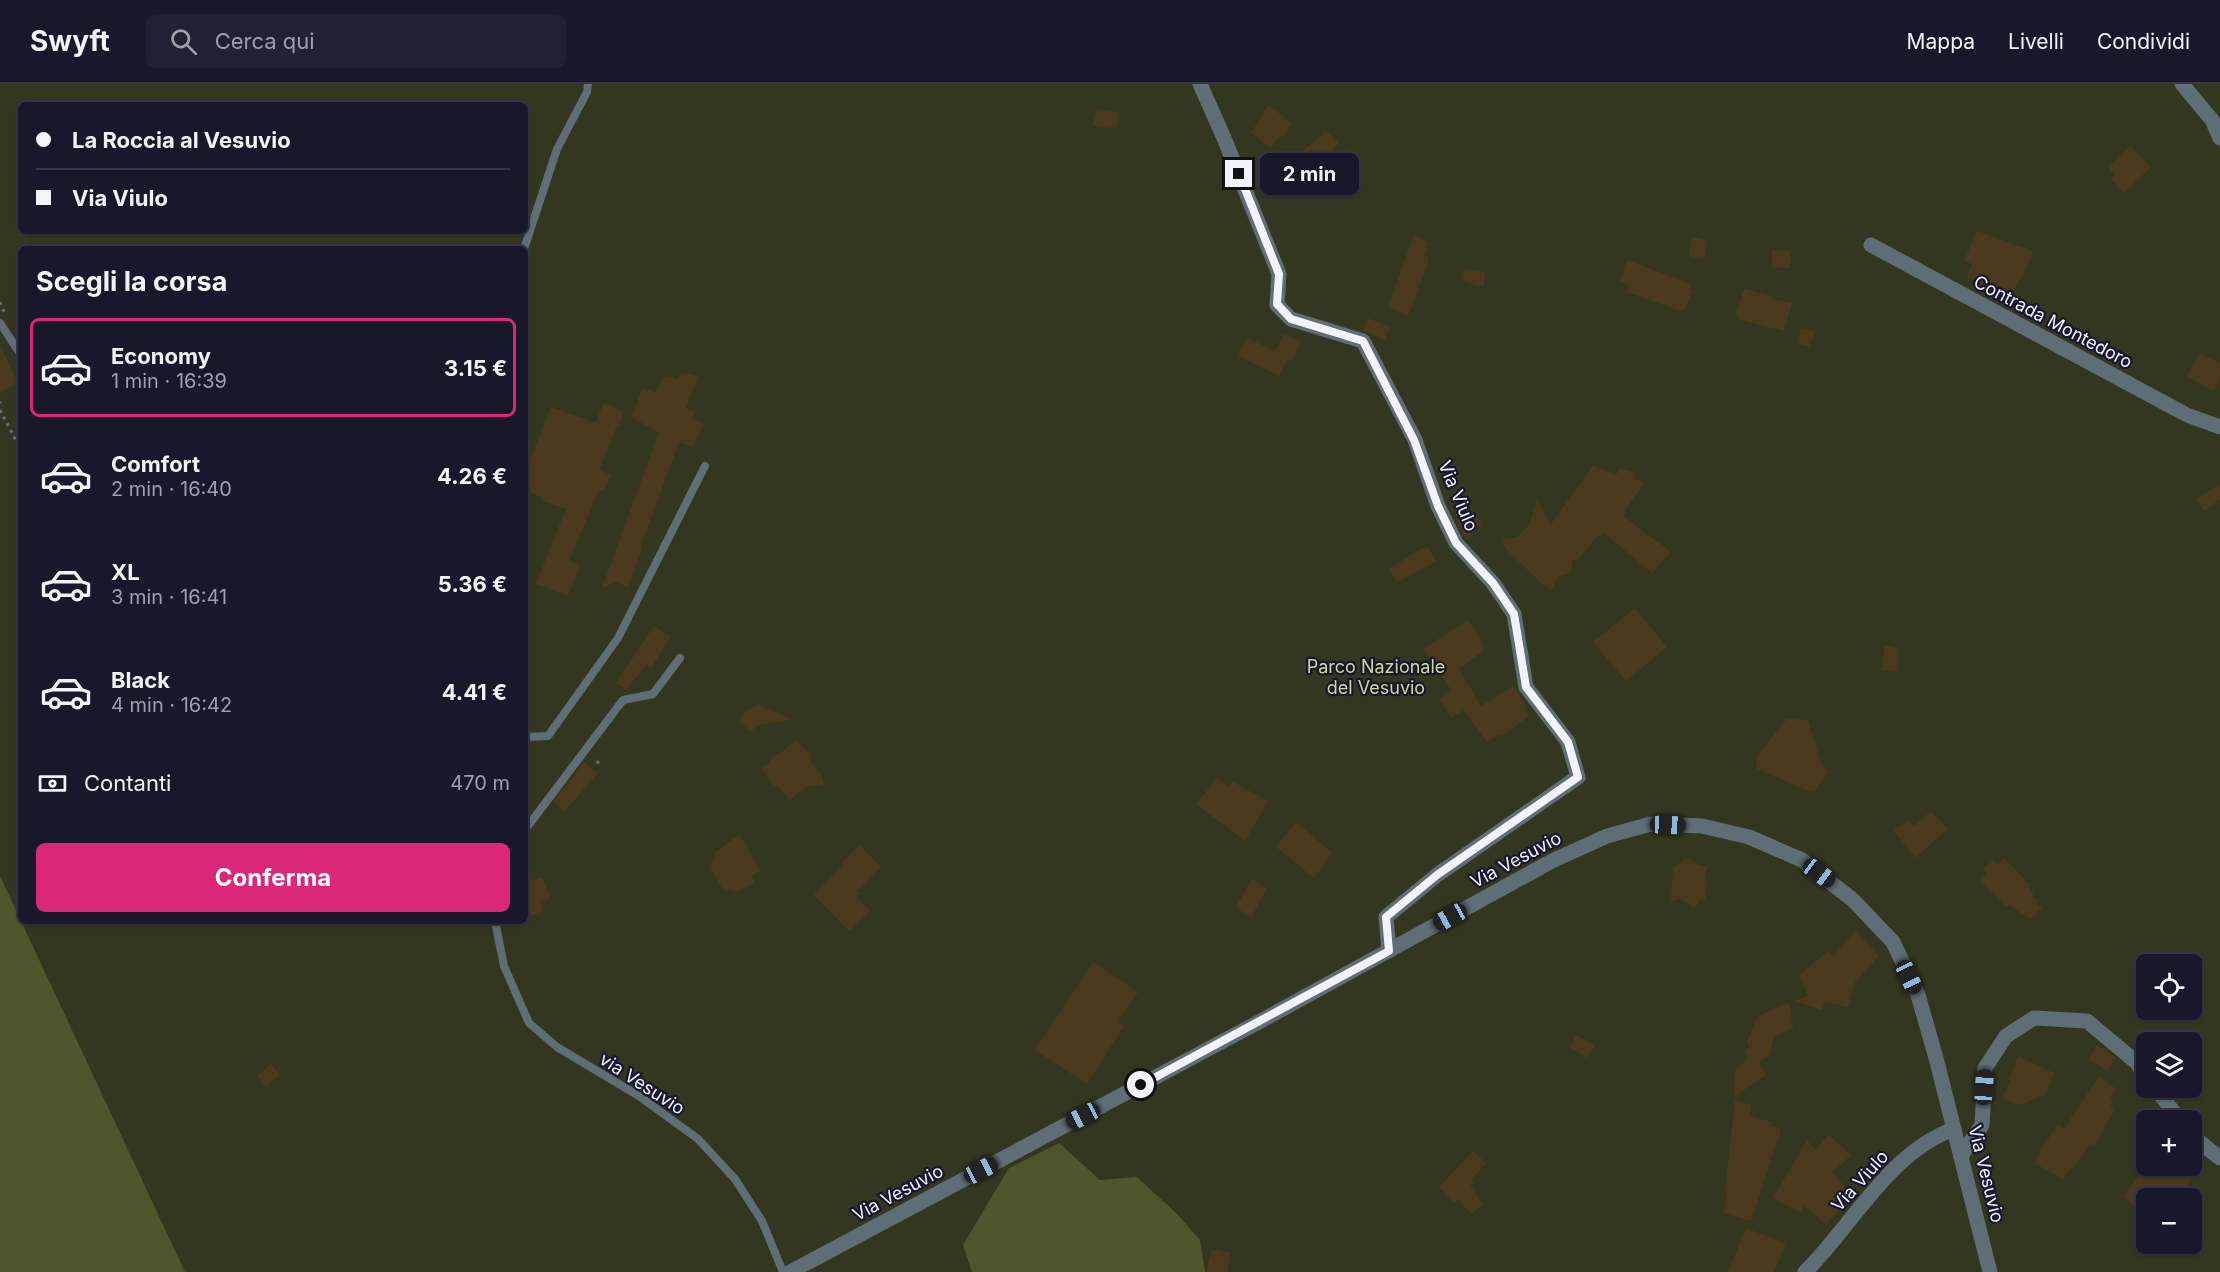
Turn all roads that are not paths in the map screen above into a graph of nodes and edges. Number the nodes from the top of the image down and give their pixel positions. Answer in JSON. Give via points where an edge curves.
{"nodes":[{"id":1,"x":588,"y":84,"type":"edge"},
{"id":2,"x":1200,"y":84,"type":"edge"},
{"id":3,"x":2182,"y":84,"type":"edge"},
{"id":4,"x":2220,"y":138,"type":"edge"},
{"id":5,"x":1871,"y":245,"type":"dead end"},
{"id":6,"x":525,"y":246,"type":"edge"},
{"id":7,"x":0,"y":323,"type":"edge"},
{"id":8,"x":18,"y":350,"type":"edge"},
{"id":9,"x":2220,"y":427,"type":"edge"},
{"id":10,"x":705,"y":466,"type":"dead end"},
{"id":11,"x":680,"y":658,"type":"dead end"},
{"id":12,"x":528,"y":737,"type":"edge"},
{"id":13,"x":528,"y":826,"type":"edge"},
{"id":14,"x":496,"y":924,"type":"edge"},
{"id":15,"x":1389,"y":951,"type":"junction"},
{"id":16,"x":2136,"y":1062,"type":"edge"},
{"id":17,"x":2163,"y":1098,"type":"edge"},
{"id":18,"x":2172,"y":1110,"type":"edge"},
{"id":19,"x":1954,"y":1129,"type":"junction"},
{"id":20,"x":2202,"y":1144,"type":"edge"},
{"id":21,"x":1961,"y":1156,"type":"junction"},
{"id":22,"x":2220,"y":1158,"type":"edge"},
{"id":23,"x":783,"y":1272,"type":"edge"},
{"id":24,"x":790,"y":1272,"type":"edge"},
{"id":25,"x":1804,"y":1272,"type":"edge"},
{"id":26,"x":1990,"y":1272,"type":"edge"}],
"edges":[{"from":1,"to":6,"type":"lane","via":[[557,149]]},
{"from":2,"to":15,"type":"street","name":"Via Viulo","via":[[1279,274],[1277,304],[1291,319],[1363,341],[1414,440],[1456,543],[1493,583],[1514,614],[1526,687],[1568,742],[1578,777],[1437,875],[1386,917]]},
{"from":3,"to":4,"type":"street","via":[[2212,120]]},
{"from":5,"to":9,"type":"street","name":"Contrada Montedoro","via":[[2187,416]]},
{"from":7,"to":8,"type":"lane"},
{"from":10,"to":12,"type":"lane","via":[[618,638],[548,736]]},
{"from":11,"to":13,"type":"lane","via":[[653,694],[623,700]]},
{"from":14,"to":23,"type":"lane","name":"via Vesuvio","via":[[504,966],[529,1023],[557,1047],[639,1096],[698,1139],[735,1179],[762,1221]]},
{"from":15,"to":19,"type":"street","name":"Via Vesuvio","via":[[1551,861],[1607,836],[1651,824],[1702,826],[1749,837],[1802,860],[1853,900],[1893,942],[1918,995]]},
{"from":15,"to":24,"type":"street","name":"Via Vesuvio"},
{"from":16,"to":21,"type":"street","via":[[2087,1021],[2034,1018],[2006,1036],[1985,1068],[1982,1125]]},
{"from":17,"to":18,"type":"street"},
{"from":19,"to":21,"type":"street","name":"Via Vesuvio"},
{"from":19,"to":25,"type":"street","name":"Via Viulo","via":[[1921,1145],[1891,1172]]},
{"from":20,"to":22,"type":"street"},
{"from":21,"to":26,"type":"street","name":"Via Vesuvio"}]}
